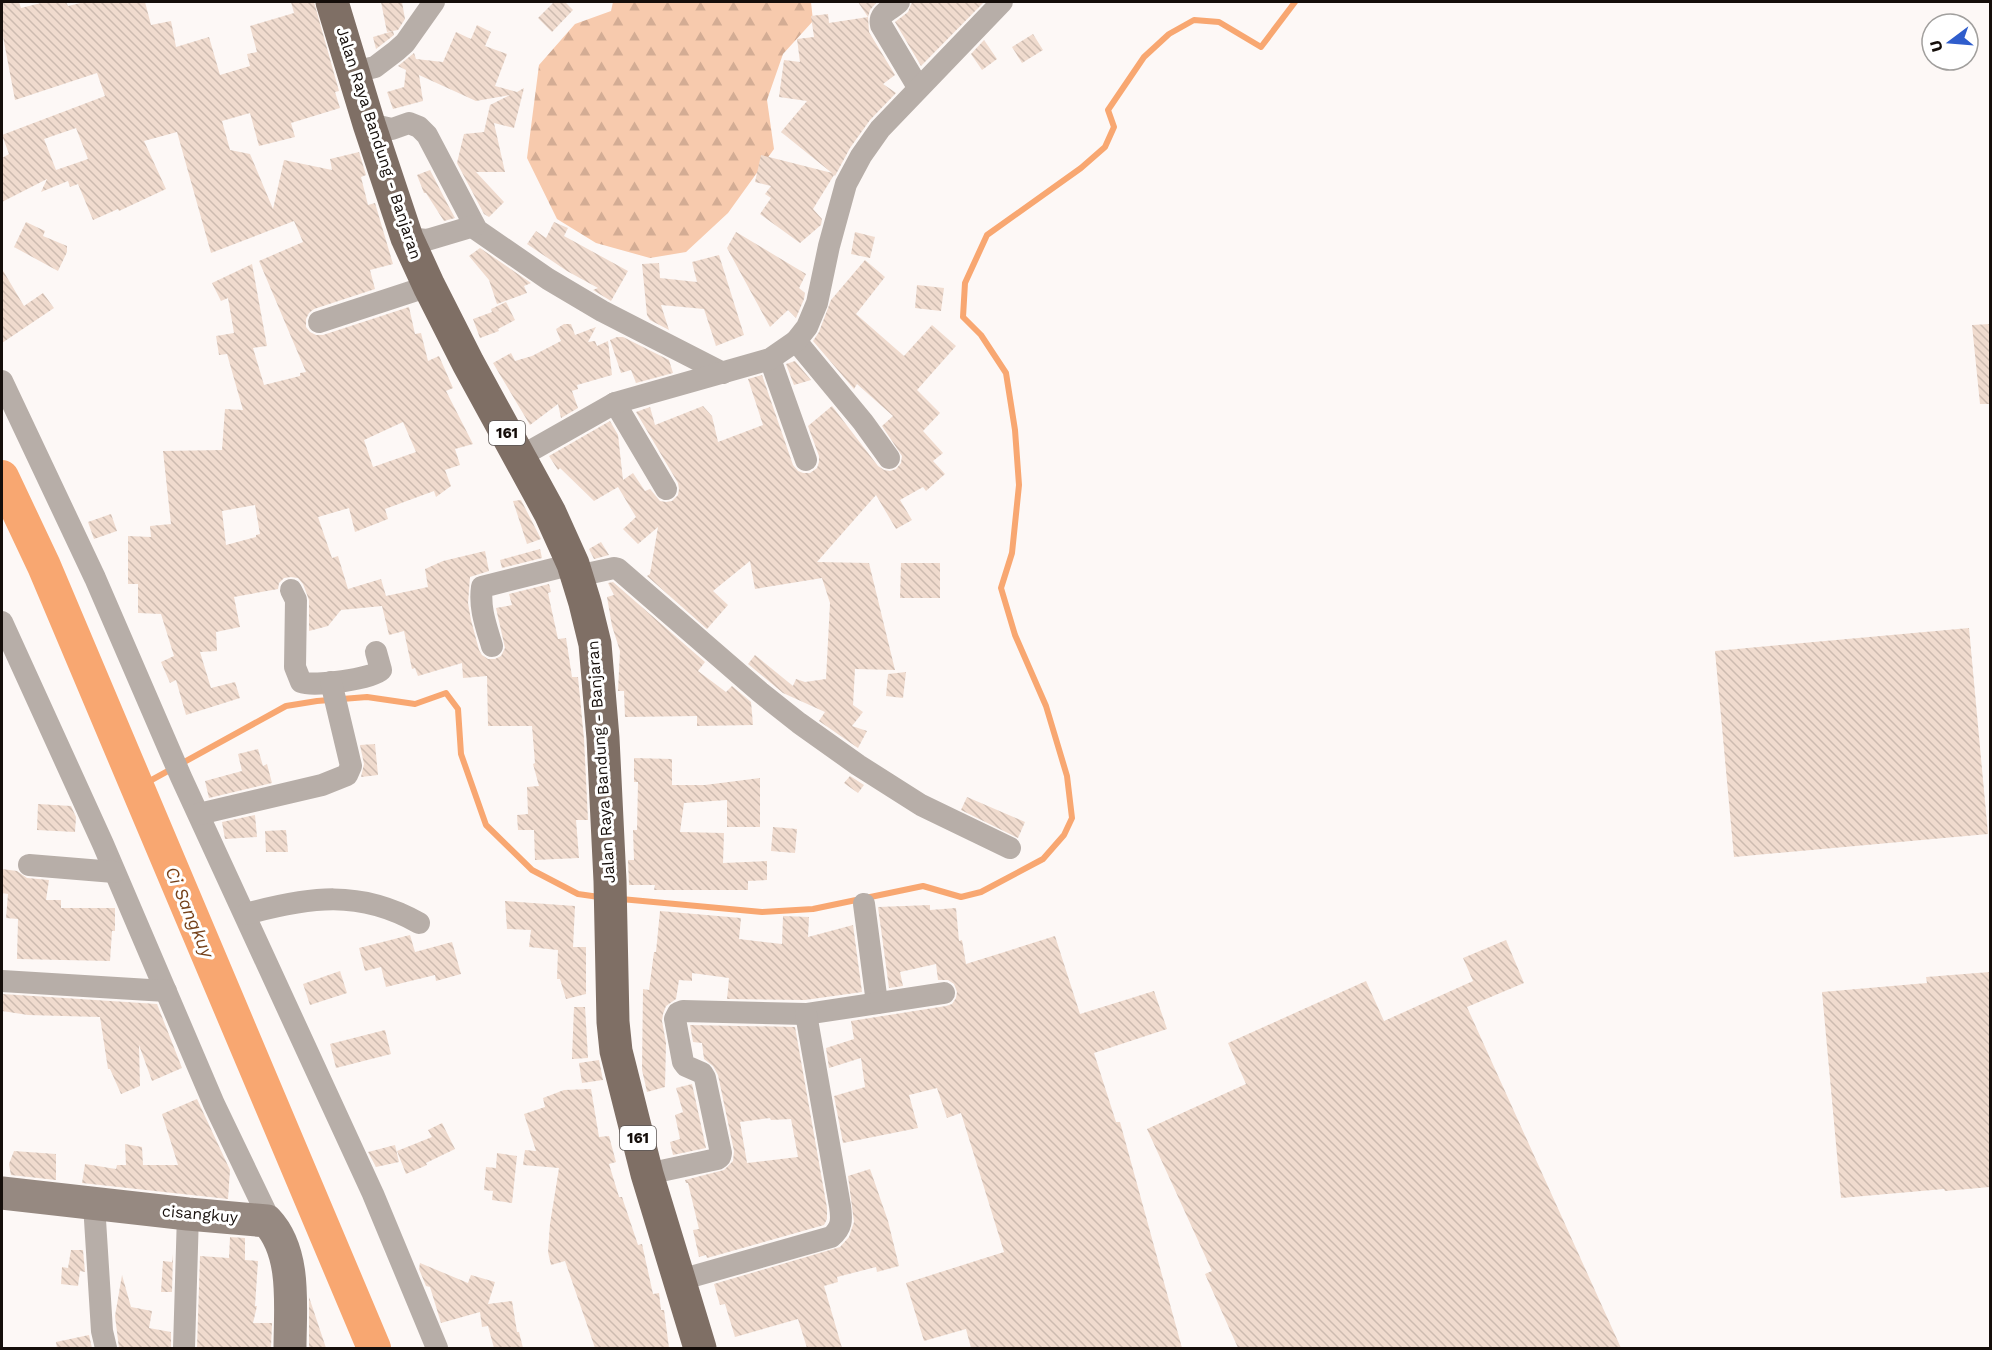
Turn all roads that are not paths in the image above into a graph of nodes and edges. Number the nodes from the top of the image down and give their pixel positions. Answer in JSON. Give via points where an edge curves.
{"nodes":[{"id":1,"x":332,"y":2,"type":"edge"},
{"id":2,"x":434,"y":2,"type":"edge"},
{"id":3,"x":899,"y":2,"type":"edge"},
{"id":4,"x":1002,"y":2,"type":"edge"},
{"id":5,"x":354,"y":72,"type":"junction"},
{"id":6,"x":918,"y":87,"type":"junction"},
{"id":7,"x":369,"y":124,"type":"junction"},
{"id":8,"x":474,"y":226,"type":"junction"},
{"id":9,"x":407,"y":238,"type":"junction"},
{"id":10,"x":429,"y":286,"type":"junction"},
{"id":11,"x":319,"y":322,"type":"dead end"},
{"id":12,"x":796,"y":341,"type":"junction"},
{"id":13,"x":770,"y":359,"type":"junction"},
{"id":14,"x":723,"y":373,"type":"junction"},
{"id":15,"x":2,"y":381,"type":"edge"},
{"id":16,"x":615,"y":404,"type":"junction"},
{"id":17,"x":518,"y":452,"type":"junction"},
{"id":18,"x":889,"y":458,"type":"dead end"},
{"id":19,"x":806,"y":460,"type":"dead end"},
{"id":20,"x":666,"y":489,"type":"dead end"},
{"id":21,"x":575,"y":570,"type":"junction"},
{"id":22,"x":291,"y":590,"type":"dead end"},
{"id":23,"x":2,"y":622,"type":"edge"},
{"id":24,"x":492,"y":646,"type":"dead end"},
{"id":25,"x":376,"y":652,"type":"dead end"},
{"id":26,"x":333,"y":692,"type":"junction"},
{"id":27,"x":199,"y":814,"type":"junction"},
{"id":28,"x":1010,"y":848,"type":"dead end"},
{"id":29,"x":29,"y":865,"type":"dead end"},
{"id":30,"x":114,"y":872,"type":"junction"},
{"id":31,"x":864,"y":904,"type":"dead end"},
{"id":32,"x":246,"y":914,"type":"junction"},
{"id":33,"x":419,"y":923,"type":"dead end"},
{"id":34,"x":2,"y":981,"type":"edge"},
{"id":35,"x":166,"y":991,"type":"junction"},
{"id":36,"x":944,"y":993,"type":"dead end"},
{"id":37,"x":877,"y":1003,"type":"junction"},
{"id":38,"x":806,"y":1014,"type":"junction"},
{"id":39,"x":647,"y":1174,"type":"junction"},
{"id":40,"x":2,"y":1193,"type":"edge"},
{"id":41,"x":94,"y":1204,"type":"junction"},
{"id":42,"x":188,"y":1214,"type":"junction"},
{"id":43,"x":274,"y":1228,"type":"junction"},
{"id":44,"x":680,"y":1280,"type":"junction"},
{"id":45,"x":106,"y":1348,"type":"edge"},
{"id":46,"x":184,"y":1348,"type":"edge"},
{"id":47,"x":290,"y":1348,"type":"edge"},
{"id":48,"x":437,"y":1348,"type":"edge"},
{"id":49,"x":700,"y":1348,"type":"edge"}],
"edges":[{"from":1,"to":5,"type":"main road","name":"Jalan Raya Bandung - Banjaran","number":"161"},
{"from":2,"to":5,"type":"street","via":[[396,51],[375,67]]},
{"from":3,"to":6,"type":"street","via":[[879,20]]},
{"from":4,"to":6,"type":"street"},
{"from":5,"to":7,"type":"main road","name":"Jalan Raya Bandung - Banjaran","number":"161"},
{"from":6,"to":12,"type":"street","via":[[880,129],[846,184],[817,303]]},
{"from":7,"to":8,"type":"street","via":[[392,129],[409,123],[424,130]]},
{"from":7,"to":9,"type":"main road","name":"Jalan Raya Bandung - Banjaran","number":"161"},
{"from":8,"to":9,"type":"street","via":[[427,240]]},
{"from":8,"to":14,"type":"street","via":[[593,306]]},
{"from":9,"to":10,"type":"main road","name":"Jalan Raya Bandung - Banjaran","number":"161"},
{"from":10,"to":11,"type":"street"},
{"from":10,"to":17,"type":"main road","name":"Jalan Raya Bandung - Banjaran","number":"161"},
{"from":12,"to":13,"type":"street"},
{"from":12,"to":18,"type":"street"},
{"from":13,"to":14,"type":"street"},
{"from":13,"to":19,"type":"street"},
{"from":14,"to":16,"type":"street"},
{"from":15,"to":27,"type":"street"},
{"from":16,"to":17,"type":"street","via":[[532,450]]},
{"from":16,"to":20,"type":"street"},
{"from":17,"to":21,"type":"main road","name":"Jalan Raya Bandung - Banjaran","number":"161"},
{"from":21,"to":24,"type":"street","via":[[482,587],[482,615]]},
{"from":21,"to":28,"type":"street","via":[[618,569],[760,692],[858,765],[921,805]]},
{"from":21,"to":39,"type":"main road","name":"Jalan Raya Bandung - Banjaran","number":"161","via":[[595,644],[603,738],[616,1051]]},
{"from":22,"to":26,"type":"street","via":[[296,600],[298,675],[302,682]]},
{"from":23,"to":30,"type":"street"},
{"from":25,"to":26,"type":"street","via":[[379,673]]},
{"from":26,"to":27,"type":"street","via":[[351,766],[347,775],[322,785]]},
{"from":27,"to":32,"type":"street"},
{"from":29,"to":30,"type":"street"},
{"from":30,"to":35,"type":"street"},
{"from":31,"to":37,"type":"street"},
{"from":32,"to":33,"type":"street","via":[[282,904],[332,898],[381,906]]},
{"from":32,"to":48,"type":"street","via":[[373,1194]]},
{"from":34,"to":35,"type":"street"},
{"from":35,"to":43,"type":"street","via":[[214,1104]]},
{"from":36,"to":37,"type":"street"},
{"from":37,"to":38,"type":"street"},
{"from":38,"to":39,"type":"street","via":[[678,1013],[675,1019],[683,1062],[702,1072],[705,1078],[721,1153],[717,1160]]},
{"from":38,"to":44,"type":"street","via":[[840,1206],[842,1221],[838,1231],[831,1237]]},
{"from":39,"to":44,"type":"main road","name":"Jalan Raya Bandung - Banjaran","number":"161"},
{"from":40,"to":41,"type":"street","name":"cisangkuy"},
{"from":41,"to":42,"type":"street","name":"cisangkuy"},
{"from":41,"to":45,"type":"street"},
{"from":42,"to":43,"type":"street","name":"cisangkuy","via":[[258,1219]]},
{"from":42,"to":46,"type":"street"},
{"from":43,"to":47,"type":"street","via":[[285,1254]]},
{"from":44,"to":49,"type":"main road","name":"Jalan Raya Bandung - Banjaran","number":"161"}]}
